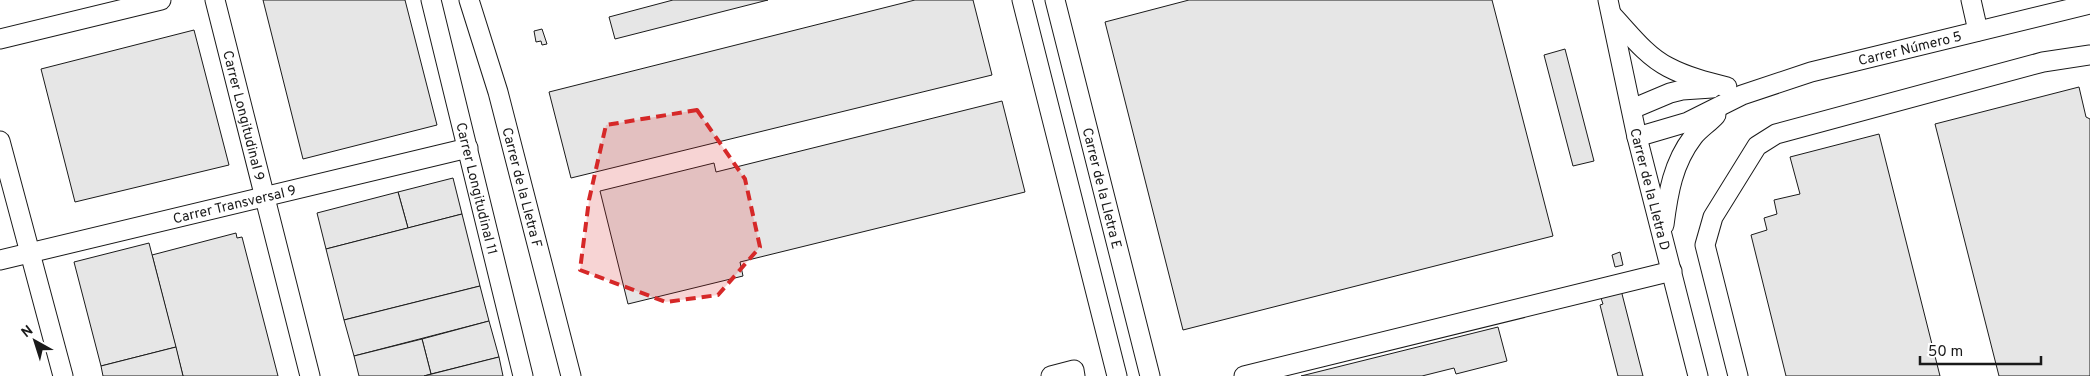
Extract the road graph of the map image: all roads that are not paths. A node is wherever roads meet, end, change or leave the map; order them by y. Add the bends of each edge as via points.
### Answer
1 (161, 0) edge
2 (215, 0) edge
3 (431, 0) edge
4 (469, 0) edge
5 (1022, 0) edge
6 (1055, 0) edge
7 (1971, 0) edge
8 (2090, 4) edge
9 (1610, 7) edge
10 (1978, 32) junction
11 (0, 39) edge
12 (2090, 55) edge
13 (1728, 93) junction
14 (1632, 109) junction
15 (1638, 137) junction
16 (0, 141) edge
17 (468, 148) junction
18 (265, 198) junction
19 (1663, 233) junction
20 (30, 252) junction
21 (0, 260) edge
22 (1672, 271) junction
23 (63, 376) edge
24 (310, 376) edge
25 (523, 376) edge
26 (571, 376) edge
27 (1051, 376) edge
28 (1076, 376) edge
29 (1117, 376) edge
30 (1150, 376) edge
31 (1244, 376) edge
32 (1698, 376) edge
33 (1738, 376) edge

1 - 11 street
2 - 18 street, Carrer Longitudinal 9
3 - 17 street, Carrer Longitudinal 11
4 - 26 street, Carrer de la Lletra F via 498,92
5 - 29 street
6 - 30 street, Carrer de la Lletra E
7 - 10 street
8 - 10 street, Carrer Número 5
9 - 13 street via 1646,51 1667,67
9 - 14 street, Carrer de la Lletra D
10 - 13 street, Carrer Número 5 via 1811,72 1755,90
12 - 33 street via 2043,62 1776,134 1757,146 1713,217 1705,244
13 - 14 street via 1682,90
13 - 15 street via 1688,122
13 - 19 street via 1680,158 1669,188
14 - 15 street, Carrer de la Lletra D
15 - 19 street, Carrer de la Lletra D
16 - 20 street
17 - 18 street, Carrer Transversal 9
17 - 25 street, Carrer Longitudinal 11
18 - 20 street, Carrer Transversal 9
18 - 24 street, Carrer Longitudinal 9
19 - 22 street, Carrer de la Lletra D
20 - 21 street, Carrer Transversal 9
20 - 23 street
22 - 31 street
22 - 32 street, Carrer de la Lletra D
27 - 28 street via 1074,370

